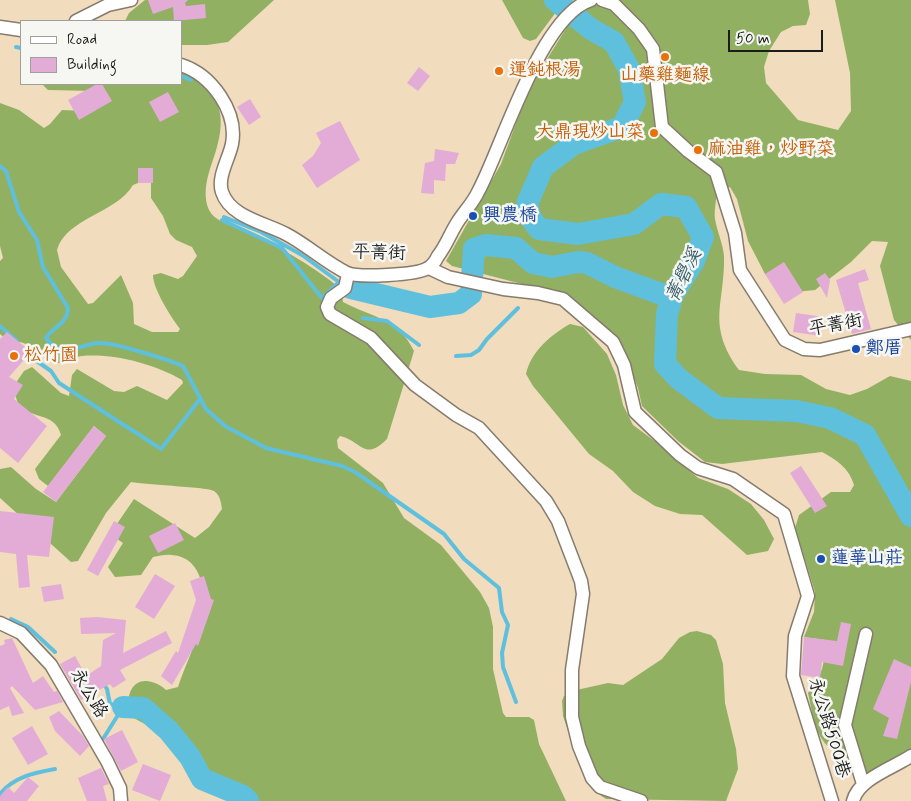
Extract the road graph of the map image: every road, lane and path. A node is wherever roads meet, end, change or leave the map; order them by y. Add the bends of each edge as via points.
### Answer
1 (131, 0) edge
2 (602, 0) edge
3 (587, 1) edge
4 (78, 20) edge
5 (0, 27) edge
6 (20, 30) edge
7 (182, 65) edge
8 (428, 268) junction
9 (348, 274) junction
10 (911, 329) edge
11 (0, 622) edge
12 (866, 634) dead end
13 (911, 756) edge
14 (864, 784) junction
15 (121, 801) edge
16 (641, 801) edge
17 (832, 801) edge
18 (853, 801) edge

1 - 4 street via 108,5
2 - 10 street, 平菁街 via 614,4 639,29 653,49 662,127 716,172 735,233 740,270 785,340 804,349 820,350
3 - 8 street, 平菁街 via 564,21 540,53 478,192 439,256
5 - 6 street
7 - 9 street, 平菁街 via 201,74 210,84 224,102 230,119 232,146 220,184 232,209 286,234
8 - 9 street, 平菁街 via 407,274
8 - 17 street, 永公路500巷 via 448,277 563,299 613,342 624,365 635,412 698,468 733,479 784,514 808,596 794,636 793,676
9 - 16 street via 346,288 331,298 327,307 330,314 371,338 414,385 479,428 546,502 558,521 583,594 572,670 572,717 579,746 592,778 600,786
11 - 15 street, 永公路 via 21,633 51,665 107,761 120,788
12 - 14 street via 845,715 845,725
13 - 14 street
14 - 18 street via 855,793

